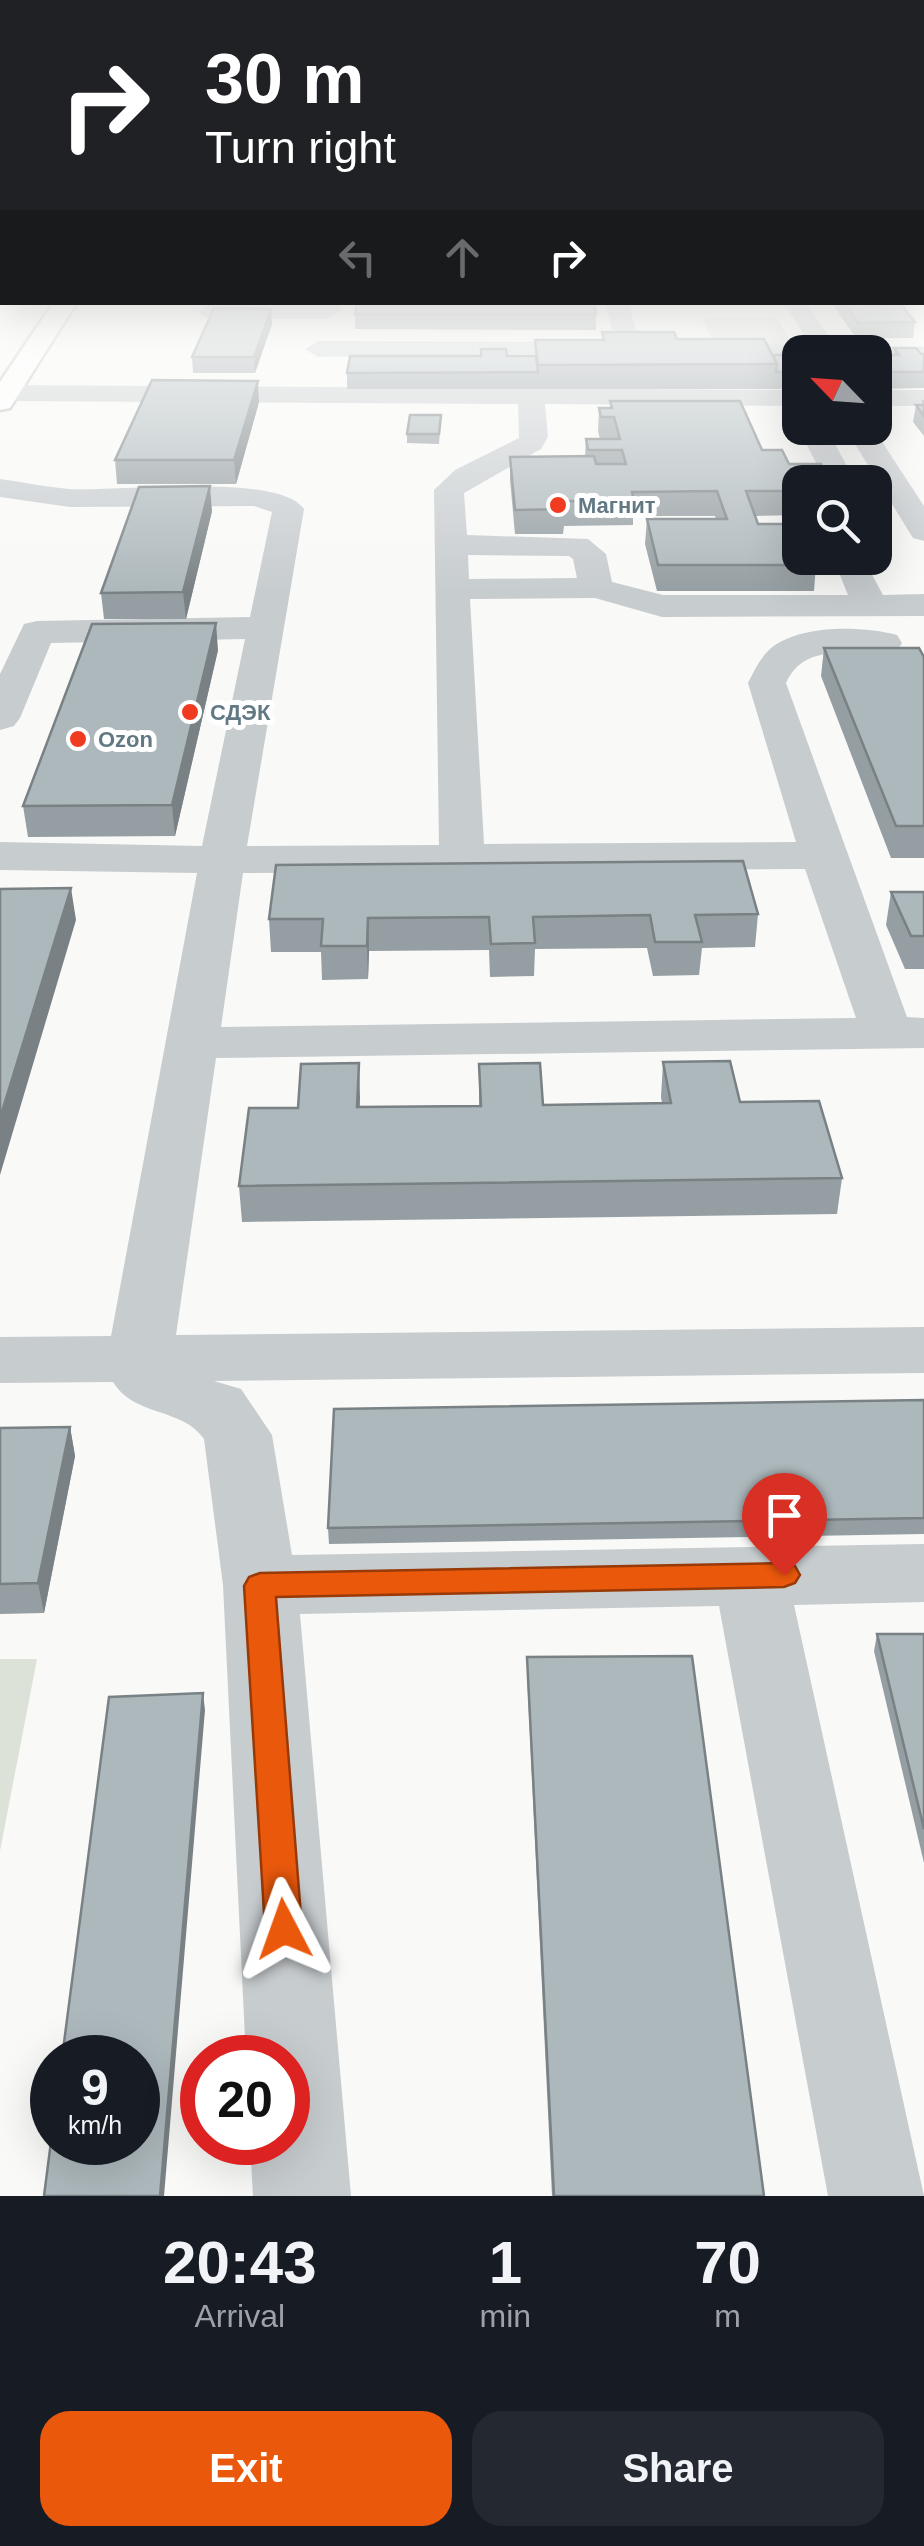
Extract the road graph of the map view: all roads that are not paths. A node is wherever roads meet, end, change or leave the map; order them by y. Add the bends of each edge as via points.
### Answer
1 (308, 387) edge
2 (4, 392) edge
3 (306, 397) junction
4 (531, 398) junction
5 (892, 398) edge
6 (924, 398) edge
7 (782, 400) edge
8 (870, 445) edge
9 (0, 488) edge
10 (924, 532) edge
11 (453, 544) junction
12 (855, 575) edge
13 (596, 588) junction
14 (454, 589) junction
15 (870, 606) junction
16 (924, 606) edge
17 (266, 628) junction
18 (924, 643) edge
19 (0, 718) edge
20 (823, 855) junction
21 (0, 856) edge
22 (462, 858) junction
23 (222, 860) junction
24 (906, 1033) edge
25 (190, 1043) junction
26 (924, 1350) edge
27 (140, 1358) junction
28 (0, 1360) edge
29 (924, 1573) edge
30 (750, 1575) junction
31 (260, 1586) junction
32 (302, 2196) edge
33 (877, 2196) edge

1 - 3 street
2 - 3 street
3 - 4 street
4 - 7 street
4 - 11 street via 531,443 450,490
5 - 6 street
8 - 10 street
9 - 17 street via 58,497 276,500 288,509
11 - 13 street via 576,546 589,554
11 - 14 street
12 - 15 street
13 - 14 street
13 - 15 street via 662,606
14 - 22 street
15 - 16 street
17 - 19 street via 37,632
17 - 23 street
18 - 20 street via 799,646 770,673 767,683
20 - 22 street
20 - 24 street
21 - 23 street
22 - 23 street
23 - 25 street
24 - 25 street
25 - 27 street
26 - 27 street
27 - 28 street
27 - 31 street via 143,1376 160,1388 217,1406 230,1419 238,1435
29 - 30 street
30 - 31 street
30 - 33 street
31 - 32 street

